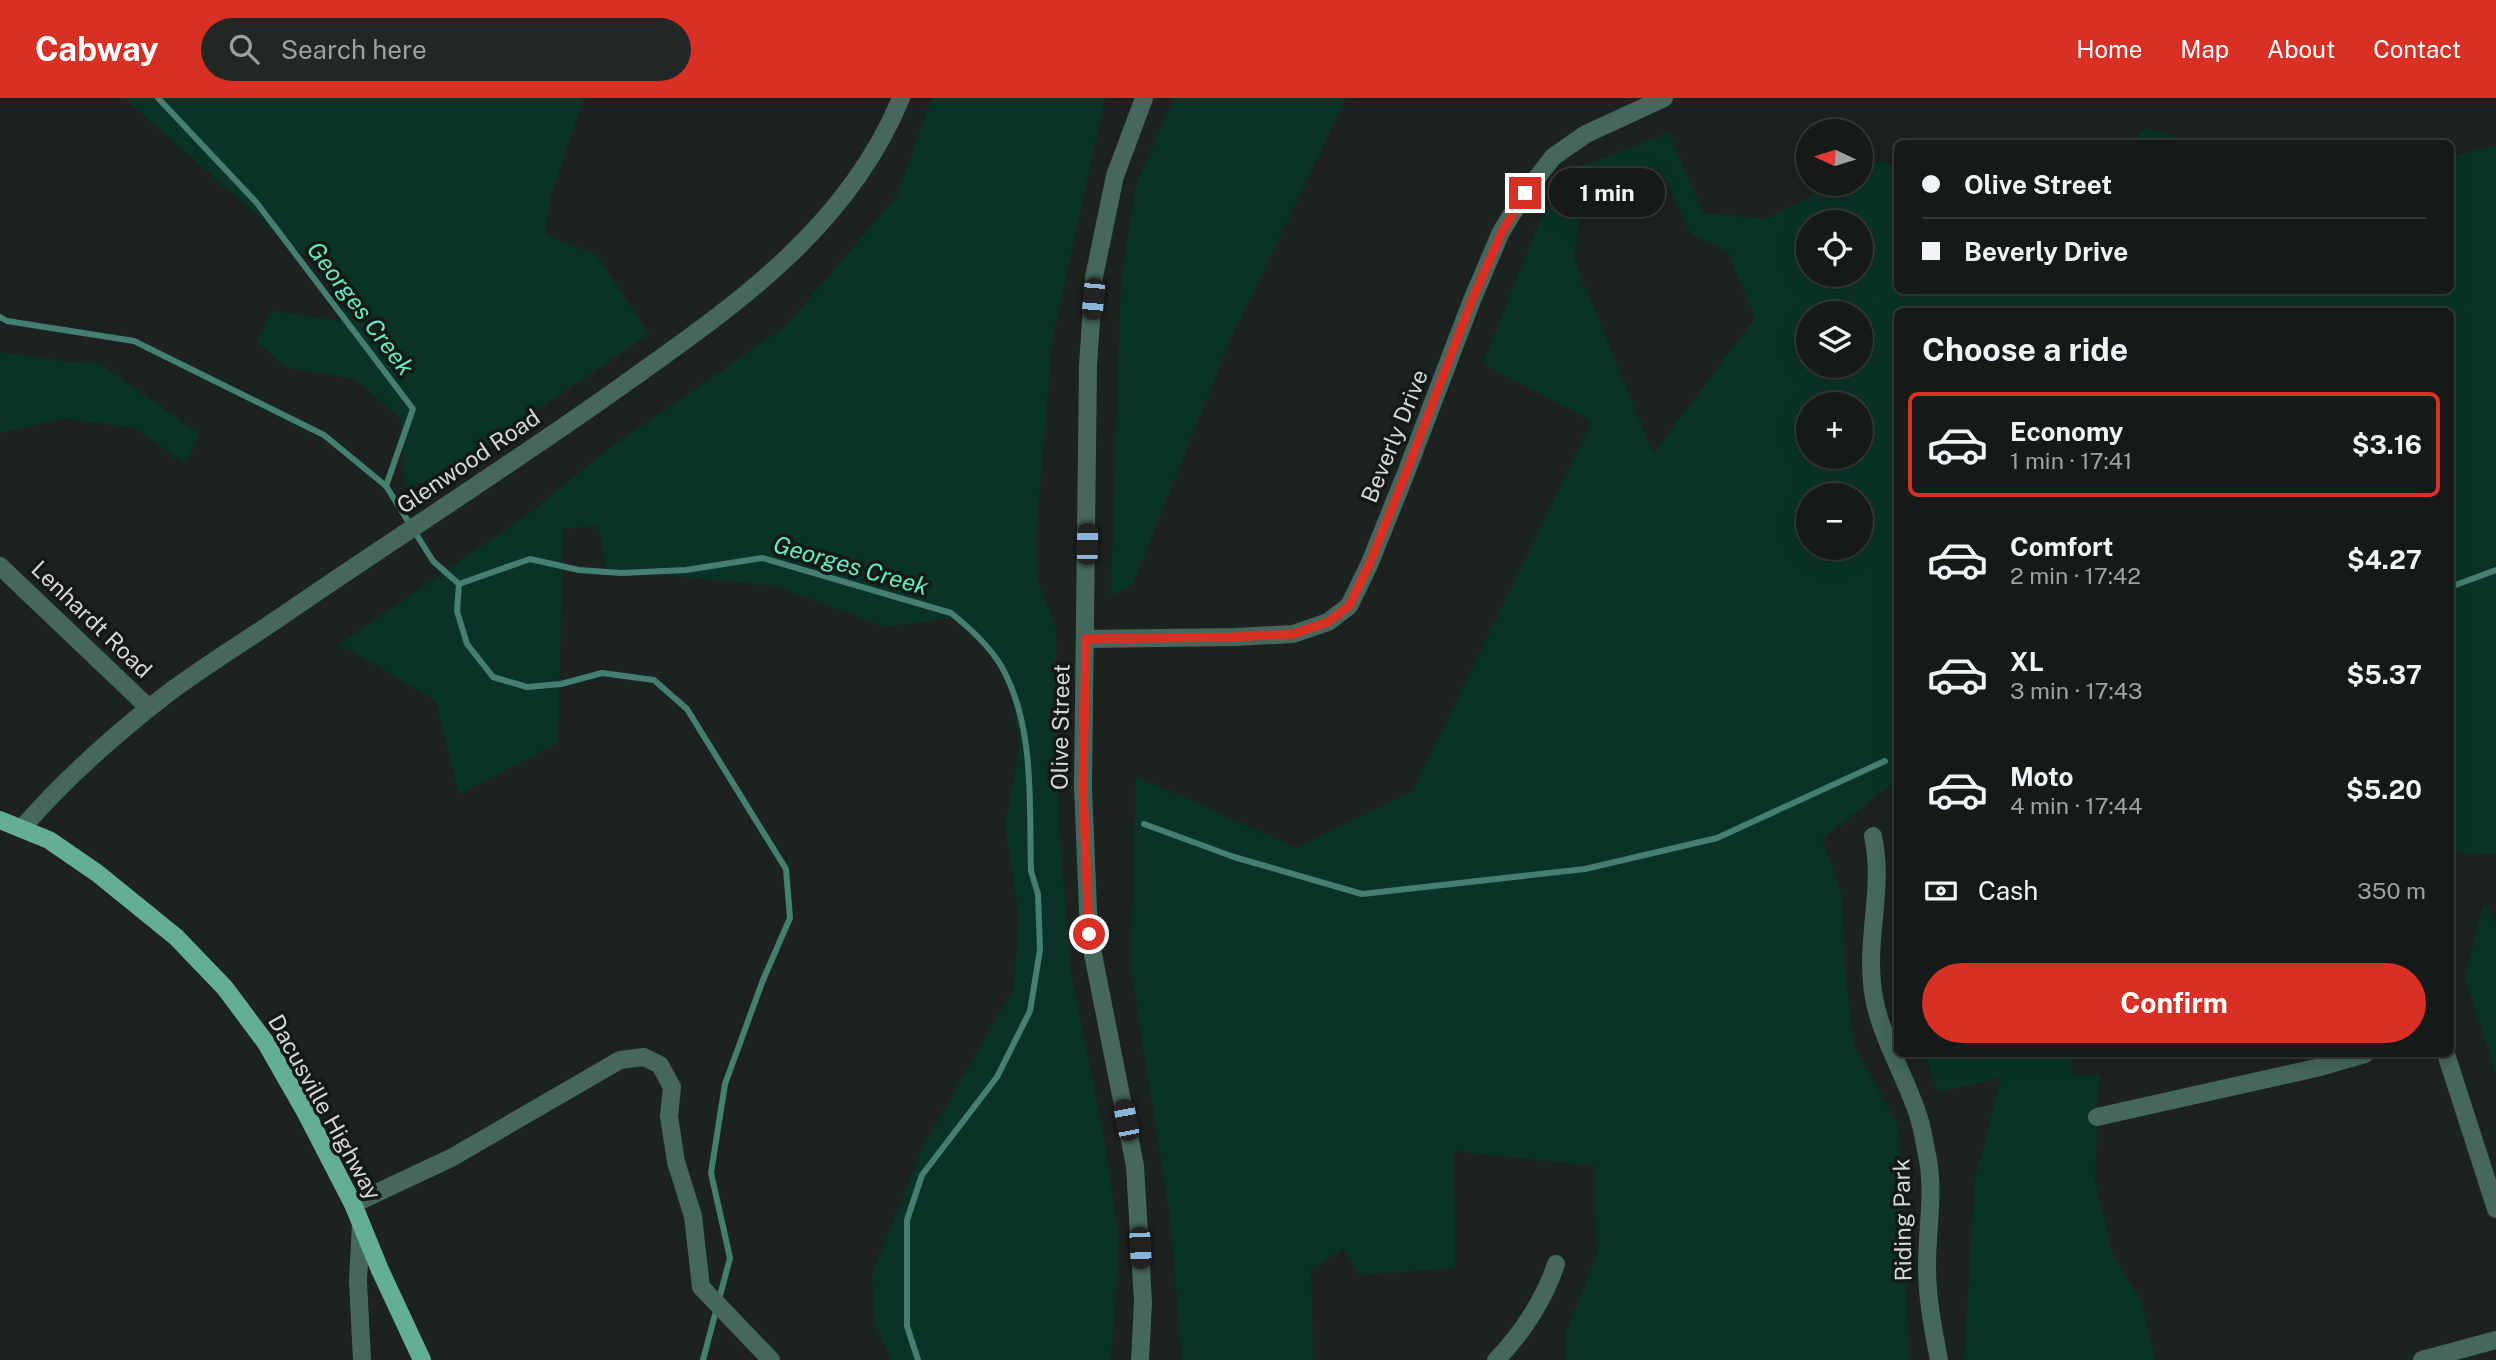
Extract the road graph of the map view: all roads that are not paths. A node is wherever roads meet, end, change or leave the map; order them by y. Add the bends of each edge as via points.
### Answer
1 (901, 98) edge
2 (1144, 98) edge
3 (1664, 98) edge
4 (0, 566) edge
5 (1086, 639) junction
6 (149, 708) junction
7 (0, 820) edge
8 (22, 828) junction
9 (1873, 836) dead end
10 (1894, 1056) edge
11 (1894, 1057) edge
12 (2354, 1057) edge
13 (2447, 1057) edge
14 (2097, 1117) dead end
15 (353, 1204) junction
16 (2496, 1209) edge
17 (361, 1223) junction
18 (1556, 1264) dead end
19 (2496, 1340) edge
20 (362, 1360) edge
21 (422, 1360) edge
22 (771, 1360) edge
23 (1140, 1360) edge
24 (1496, 1360) edge
25 (1939, 1360) edge
26 (2422, 1360) edge

1 - 6 street, Glenwood Road via 849,191 811,237 765,279 652,364
2 - 5 street, Olive Street via 1115,176 1094,277 1088,365
3 - 5 street, Beverly Drive via 1586,134 1553,157 1525,193 1472,300 1349,606 1328,622 1293,634
4 - 6 street, Lenhardt Road
5 - 23 street, Olive Street via 1083,787 1089,934 1135,1166 1143,1303
6 - 8 street, Glenwood Road via 54,791
7 - 8 main road, Dacusville Highway
8 - 15 main road, Dacusville Highway via 49,840 97,873 176,937 225,988 266,1043
9 - 10 street, Riding Park via 1878,860 1870,949 1872,987
11 - 25 street, Riding Park via 1920,1119 1929,1164 1927,1267
12 - 14 street
13 - 16 street
15 - 17 main road, Dacusville Highway
15 - 22 street via 451,1158 620,1060 644,1057 660,1065 671,1087 669,1116 676,1162 693,1216 701,1287
17 - 20 street
17 - 21 main road, Dacusville Highway
18 - 24 street via 1524,1325
19 - 26 street

